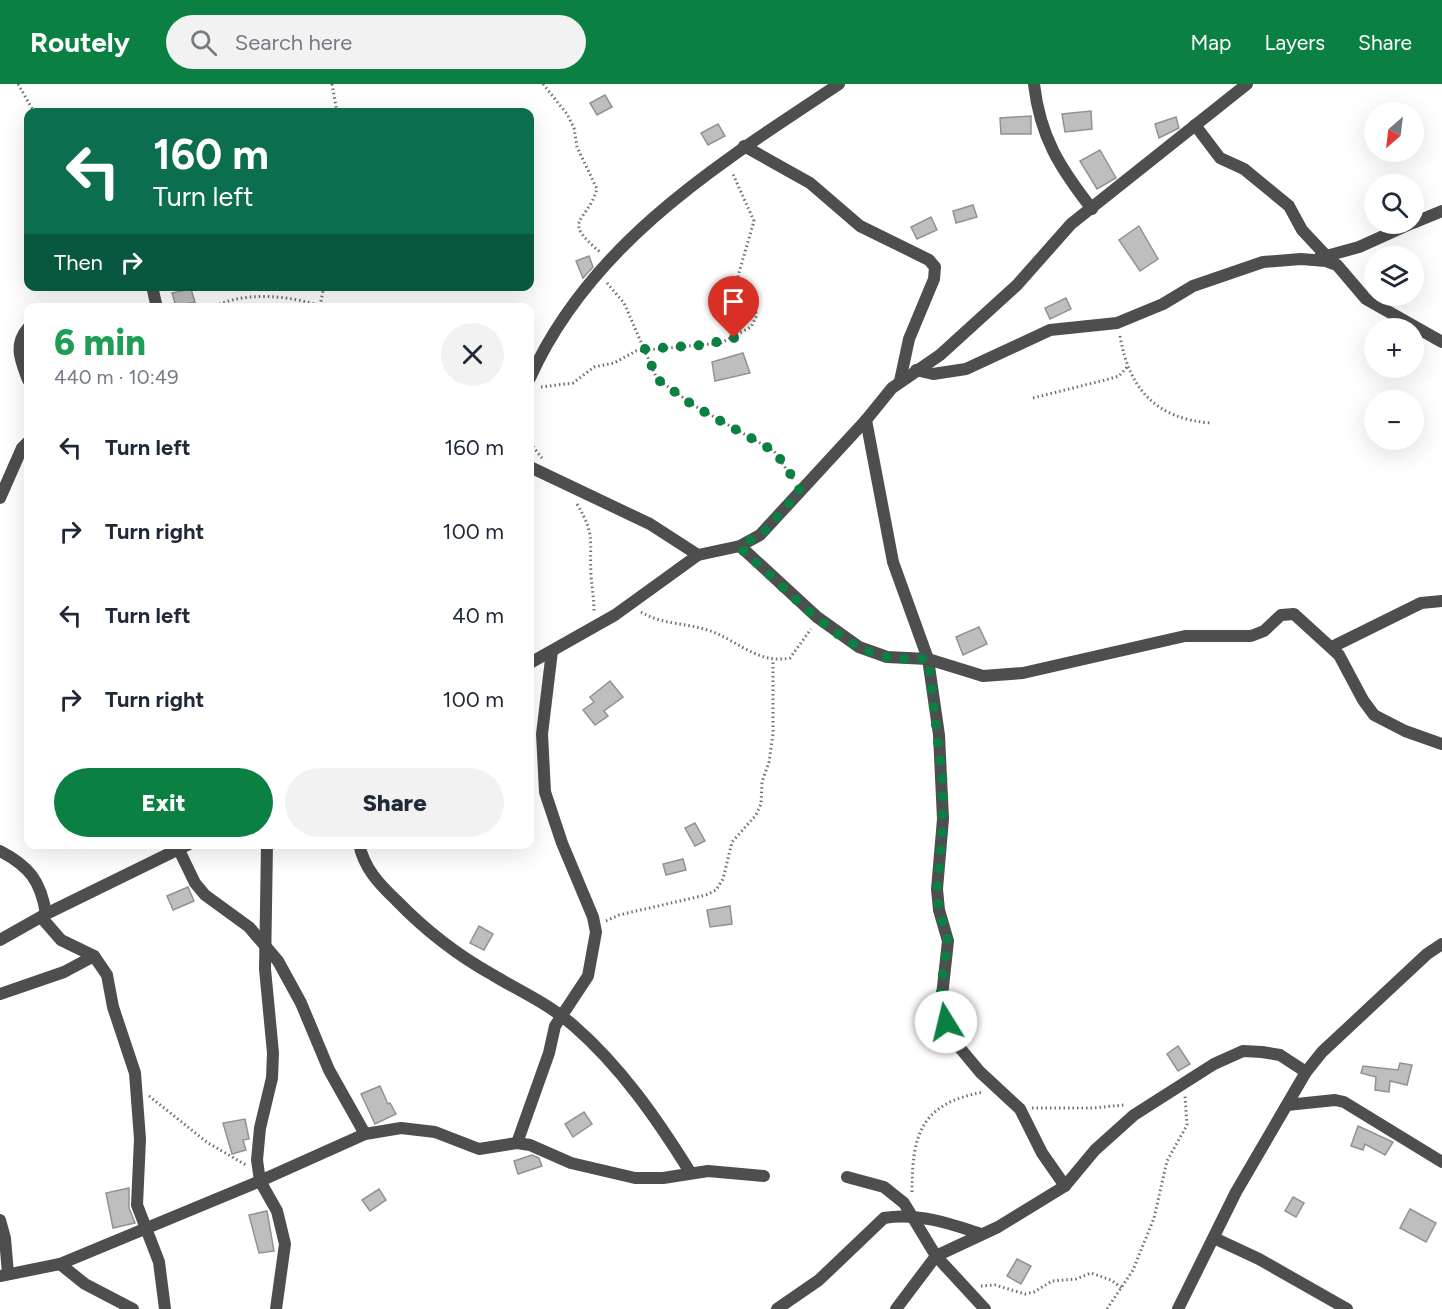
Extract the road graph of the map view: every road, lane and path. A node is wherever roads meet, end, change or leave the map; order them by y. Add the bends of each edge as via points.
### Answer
1 (18, 84) edge
2 (332, 84) edge
3 (543, 84) edge
4 (839, 84) edge
5 (1034, 84) edge
6 (1247, 84) edge
7 (31, 108) edge
8 (336, 108) edge
9 (1195, 125) junction
10 (744, 146) junction
11 (724, 160) junction
12 (1092, 209) junction
13 (1442, 211) edge
14 (1424, 218) edge
15 (1388, 234) edge
16 (1324, 259) junction
17 (609, 260) junction
18 (597, 274) junction
19 (224, 303) edge
20 (309, 303) edge
21 (1117, 323) junction
22 (24, 333) edge
23 (1442, 342) edge
24 (645, 349) junction
25 (1128, 366) junction
26 (24, 369) edge
27 (916, 370) junction
28 (534, 379) edge
29 (900, 381) junction
30 (534, 383) edge
31 (1033, 398) dead end
32 (866, 420) junction
33 (1211, 423) dead end
34 (24, 446) edge
35 (534, 469) edge
36 (800, 491) junction
37 (0, 498) edge
38 (575, 501) dead end
39 (740, 546) junction
40 (699, 555) junction
41 (1442, 601) edge
42 (629, 604) junction
43 (817, 617) junction
44 (594, 628) junction
45 (1332, 647) junction
46 (552, 651) junction
47 (928, 659) junction
48 (773, 660) junction
49 (534, 661) edge
50 (1442, 744) edge
51 (180, 849) edge
52 (185, 849) edge
53 (267, 849) edge
54 (360, 849) edge
55 (0, 851) edge
56 (44, 916) junction
57 (596, 925) junction
58 (0, 940) edge
59 (1442, 944) edge
60 (267, 945) junction
61 (94, 956) junction
62 (0, 994) edge
63 (561, 1015) junction
64 (1306, 1072) junction
65 (1183, 1084) junction
66 (136, 1089) junction
67 (1007, 1096) junction
68 (1017, 1105) junction
69 (1287, 1105) junction
70 (1147, 1107) junction
71 (365, 1134) junction
72 (517, 1143) junction
73 (1442, 1162) edge
74 (690, 1172) junction
75 (259, 1176) junction
76 (764, 1176) dead end
77 (847, 1177) dead end
78 (1065, 1186) junction
79 (914, 1217) junction
80 (0, 1220) edge
81 (147, 1229) junction
82 (981, 1234) junction
83 (1214, 1238) junction
84 (936, 1256) junction
85 (60, 1263) junction
86 (4, 1275) edge
87 (1122, 1288) junction
88 (970, 1293) junction
89 (132, 1309) edge
90 (165, 1309) edge
91 (276, 1309) edge
92 (777, 1309) edge
93 (896, 1309) edge
94 (985, 1309) edge
95 (1107, 1309) edge
96 (1178, 1309) edge
97 (1347, 1309) edge

1 - 7 path
2 - 8 path
3 - 17 path via 567,114 597,189 579,222 580,235
4 - 10 street
5 - 12 street via 1044,135
6 - 9 street
9 - 12 street
9 - 16 street via 1220,158 1244,169 1289,206
10 - 11 street
10 - 29 street via 794,172 861,226 916,253 935,267 934,279 909,339
11 - 17 street via 666,206
11 - 24 path via 754,221 738,276 756,309 756,322 720,343
12 - 27 street via 1071,224 1017,285 940,355
13 - 14 street
15 - 16 street
16 - 21 street via 1263,262 1193,286 1163,304
16 - 23 street via 1348,274 1366,299
17 - 18 street
18 - 24 path via 624,303
18 - 28 street via 568,310
19 - 20 path via 289,296
21 - 25 path
21 - 27 street via 1050,330 958,371 933,374
22 - 26 street via 19,356
24 - 30 path via 594,367 573,384
24 - 36 path via 657,379 694,406 774,451
25 - 31 path via 1119,376
25 - 33 path via 1138,389 1152,403 1184,418
27 - 29 street
29 - 32 street
32 - 36 street
32 - 47 street via 893,562
34 - 37 street
35 - 40 street via 650,524
36 - 39 street via 764,532
38 - 44 path via 591,528 593,540
39 - 40 street
39 - 43 street
40 - 42 street
41 - 45 street via 1421,603
42 - 44 street
42 - 48 path via 660,620 714,632
43 - 47 street via 872,653
43 - 48 path via 790,658
44 - 46 street
45 - 47 street via 1291,613 1281,615 1264,631 1251,636 1185,636 1005,675 972,674
45 - 50 street via 1374,715
46 - 49 street
46 - 57 street via 542,734 545,792
47 - 67 street via 943,784 937,890 948,941 941,1005 960,1048
48 - 57 path via 773,734 761,804 732,842 723,879 716,890 619,915
51 - 56 street
52 - 60 street via 195,883 205,895
53 - 60 street
54 - 63 street via 365,865 381,886 422,926 488,972
55 - 56 street via 24,864 32,875 44,901
56 - 58 street
56 - 61 street via 60,940
57 - 63 street via 588,976
59 - 64 street via 1322,1052
60 - 71 street via 287,976 329,1070
60 - 75 street via 265,969 273,1062 258,1137
61 - 62 street via 64,972
61 - 66 street via 107,975 113,1007 135,1072
63 - 72 street
63 - 74 street via 585,1036 648,1107
64 - 65 street via 1280,1055 1243,1051
64 - 69 street
65 - 70 street
65 - 87 path via 1187,1125 1167,1161 1154,1218
66 - 75 path
66 - 81 street via 140,1139 137,1205
67 - 68 street
67 - 79 path via 977,1093 945,1103 928,1116 914,1153
68 - 70 path via 1042,1109 1138,1104
68 - 78 street
69 - 73 street via 1344,1102
69 - 83 street
70 - 78 street via 1095,1150
71 - 72 street via 419,1129 479,1149
71 - 75 street
72 - 74 street via 600,1172 635,1178 663,1178
74 - 76 street
75 - 81 street
75 - 91 street via 277,1211 285,1244
77 - 79 street via 884,1187
78 - 82 street
79 - 82 street
79 - 84 street
79 - 92 street via 880,1221 819,1280
80 - 86 street via 5,1238
81 - 85 street
81 - 90 street via 159,1262
82 - 84 street
83 - 96 street
83 - 97 street
84 - 88 street
84 - 93 street
85 - 86 street
85 - 89 street via 86,1284
87 - 88 path via 1091,1273 1076,1280 1052,1281 1025,1294 987,1285
87 - 95 path
88 - 94 street

